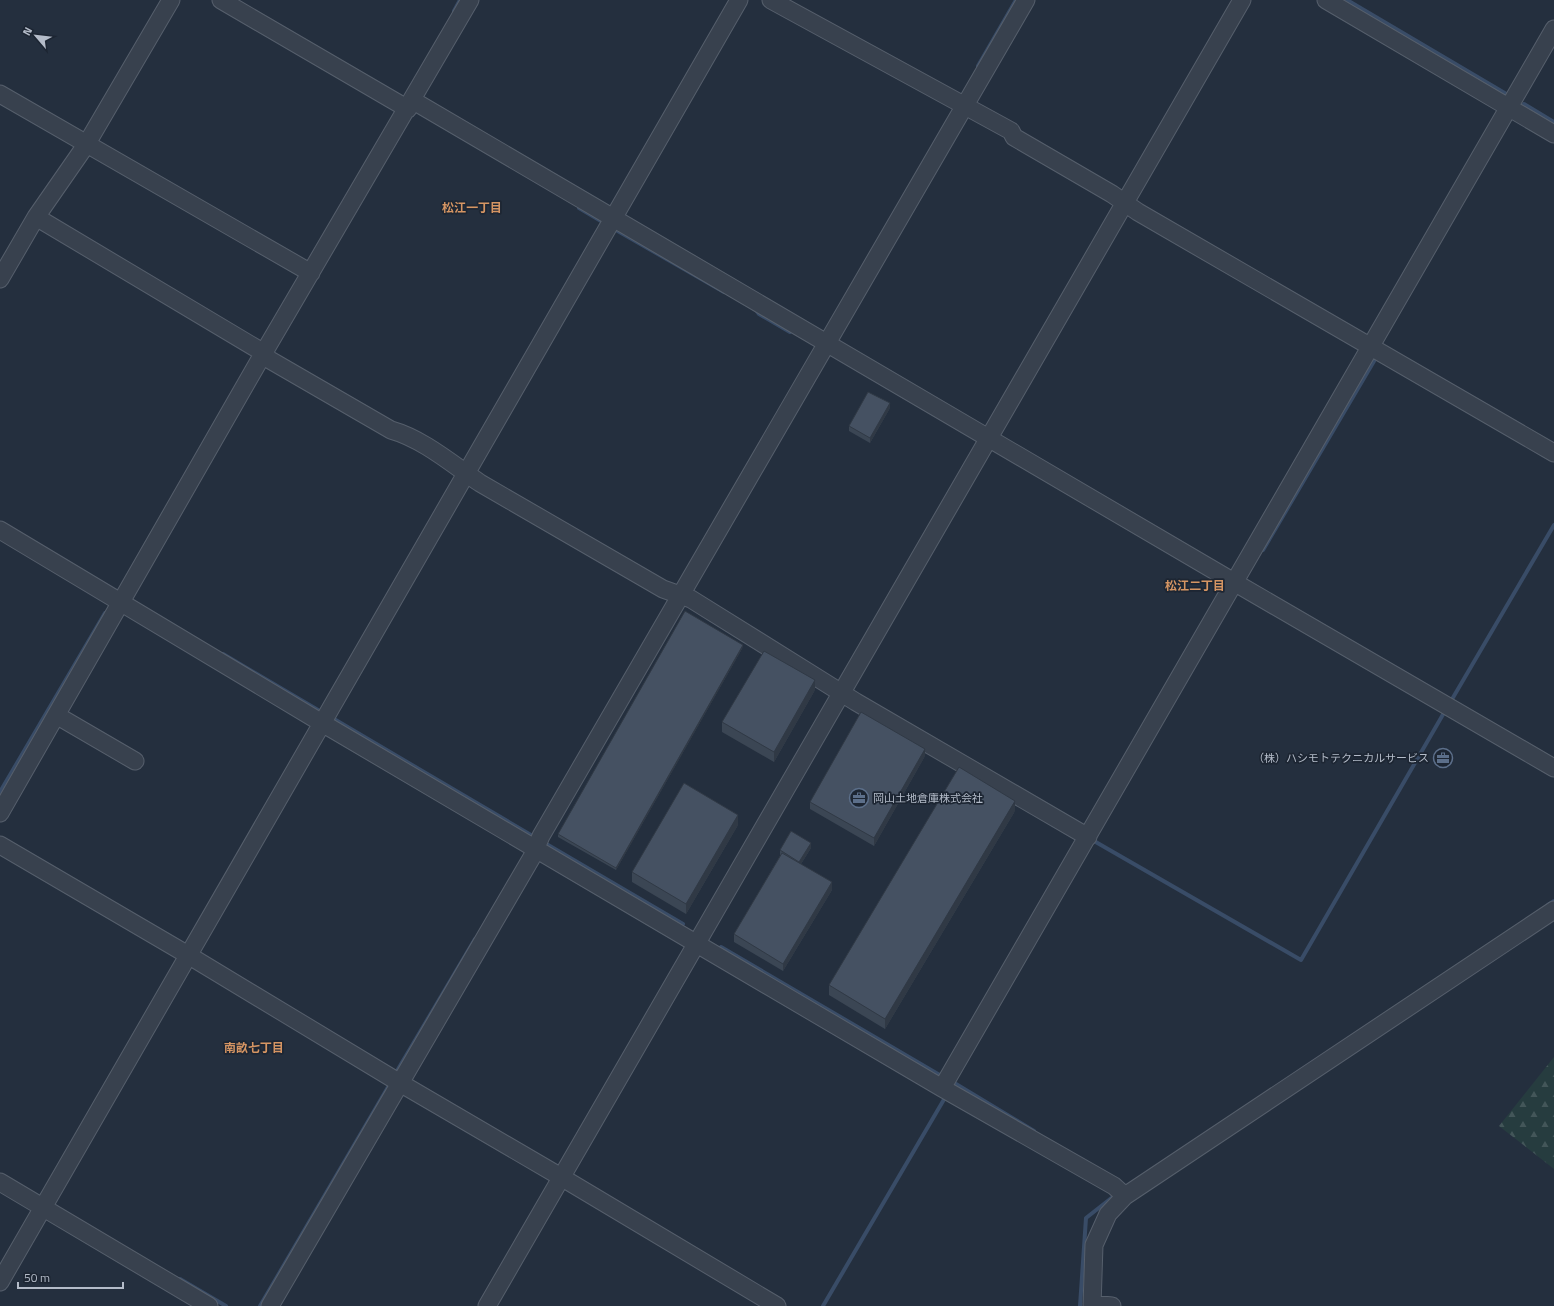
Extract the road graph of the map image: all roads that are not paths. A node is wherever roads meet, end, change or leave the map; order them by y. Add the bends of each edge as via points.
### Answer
1 (171, 0) edge
2 (221, 0) edge
3 (470, 0) edge
4 (739, 0) edge
5 (771, 0) edge
6 (1026, 0) edge
7 (1242, 0) edge
8 (1326, 0) edge
9 (1554, 29) edge
10 (0, 94) edge
11 (960, 103) junction
12 (410, 105) junction
13 (1508, 107) junction
14 (1554, 134) edge
15 (86, 145) junction
16 (1126, 203) junction
17 (36, 217) junction
18 (613, 218) junction
19 (311, 273) junction
20 (0, 280) edge
21 (822, 344) junction
22 (1370, 346) junction
23 (264, 354) junction
24 (990, 438) junction
25 (1554, 453) edge
26 (466, 473) junction
27 (0, 530) edge
28 (1235, 587) junction
29 (675, 593) junction
30 (121, 602) junction
31 (842, 693) junction
32 (56, 715) junction
33 (322, 723) junction
34 (135, 761) dead end
35 (1554, 768) edge
36 (0, 813) edge
37 (1088, 837) junction
38 (534, 843) junction
39 (0, 845) edge
40 (1554, 910) edge
41 (697, 944) junction
42 (188, 955) junction
43 (395, 1080) junction
44 (947, 1086) junction
45 (562, 1177) junction
46 (0, 1182) edge
47 (1120, 1192) junction
48 (46, 1203) junction
49 (0, 1282) edge
50 (1092, 1305) edge
51 (209, 1306) edge
52 (270, 1306) edge
53 (487, 1306) edge
54 (777, 1306) edge
55 (1112, 1306) edge

1 - 15 street
2 - 12 street
3 - 12 street
4 - 18 street
5 - 11 street
6 - 11 street
7 - 16 street
8 - 13 street
9 - 13 street
10 - 15 street
11 - 16 street via 1011,131 1014,137
11 - 21 street
12 - 18 street
12 - 19 street
13 - 14 street
13 - 22 street
15 - 17 street
15 - 19 street
16 - 22 street
16 - 24 street
17 - 20 street
17 - 23 street
18 - 21 street
18 - 26 street
19 - 23 street
21 - 24 street
21 - 29 street
22 - 25 street
22 - 28 street
23 - 26 street
23 - 30 street
24 - 28 street
24 - 31 street
26 - 29 street
26 - 33 street
27 - 30 street
28 - 35 street
28 - 37 street
29 - 31 street via 691,600
29 - 38 street
30 - 32 street
30 - 33 street
31 - 37 street
31 - 41 street
32 - 34 street
32 - 36 street
33 - 38 street
33 - 42 street
37 - 44 street
38 - 41 street
38 - 43 street via 532,857
39 - 42 street
40 - 47 street
41 - 44 street
41 - 45 street
42 - 43 street
42 - 48 street
43 - 45 street
43 - 52 street
44 - 47 street
45 - 53 street
45 - 54 street
46 - 48 street
47 - 50 street via 1094,1244
48 - 49 street
48 - 51 street
50 - 55 street

